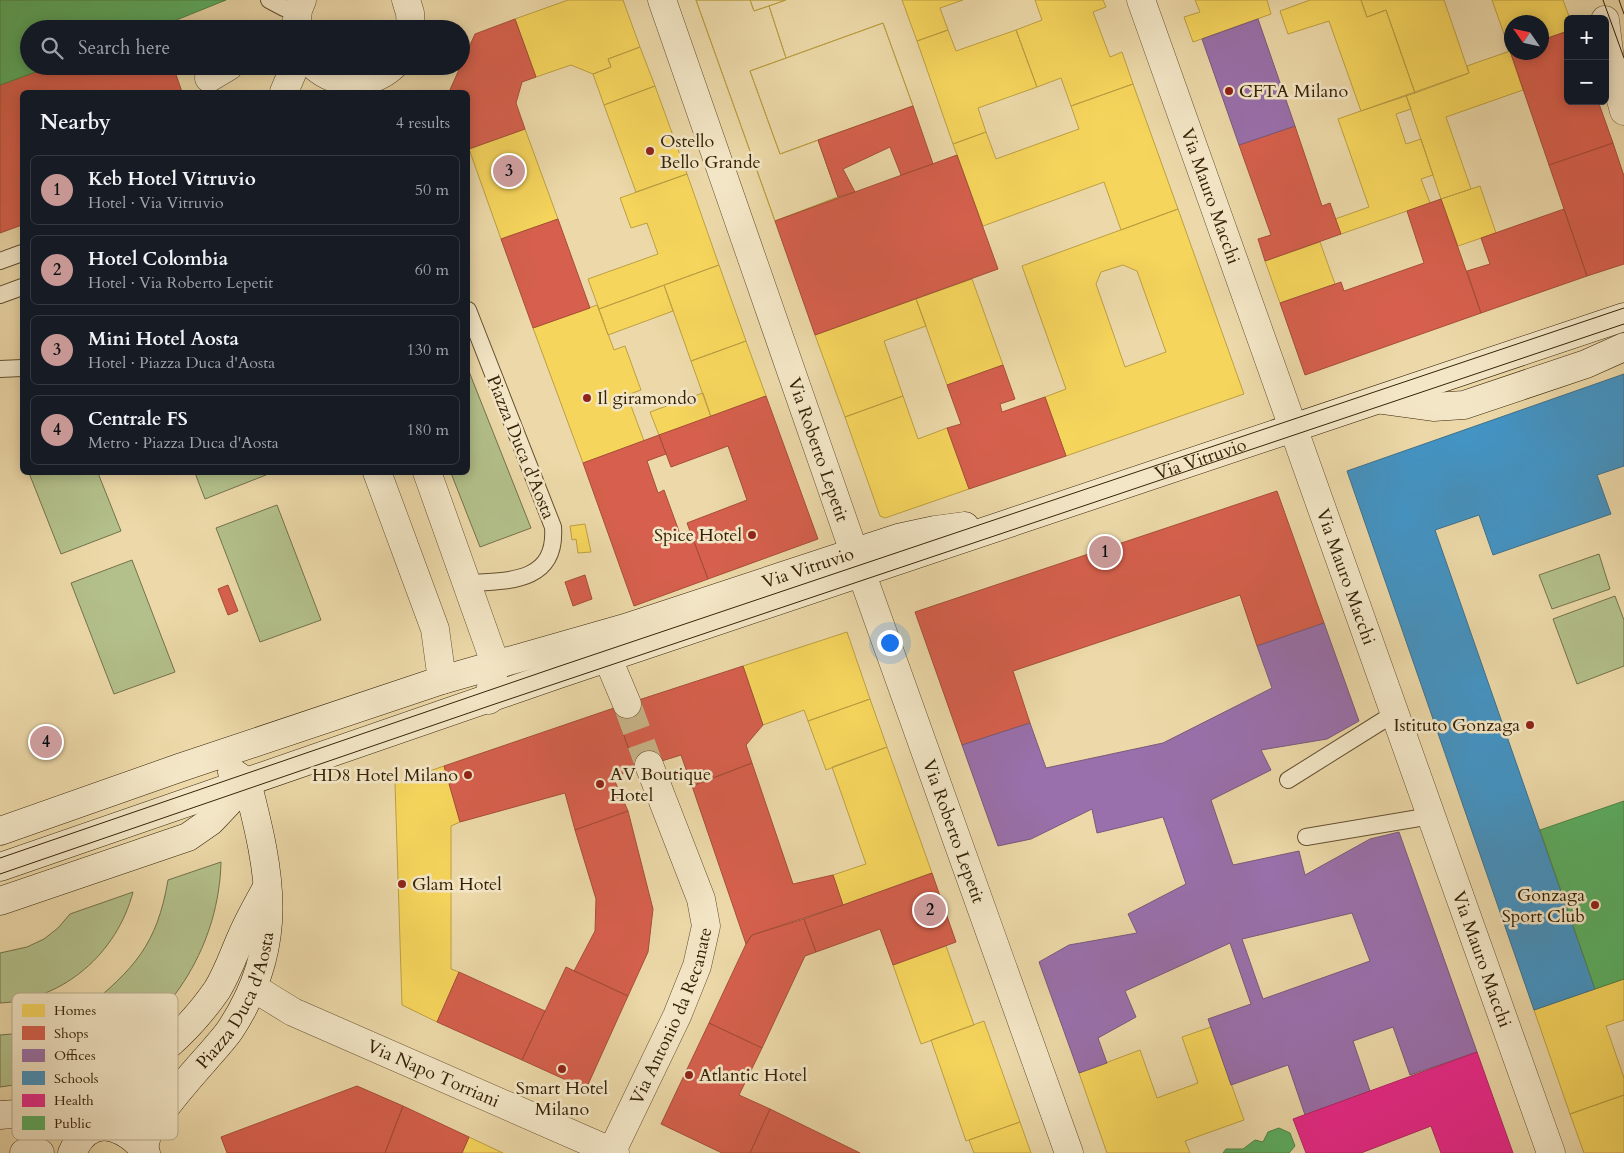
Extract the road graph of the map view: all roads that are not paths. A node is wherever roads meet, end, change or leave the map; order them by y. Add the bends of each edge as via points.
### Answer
1 (269, 0) edge
2 (662, 0) edge
3 (1141, 0) edge
4 (1604, 0) edge
5 (1611, 0) edge
6 (1605, 15) edge
7 (298, 19) edge
8 (1624, 37) edge
9 (1609, 52) edge
10 (291, 75) edge
11 (329, 75) edge
12 (383, 78) edge
13 (285, 90) edge
14 (1624, 112) edge
15 (20, 254) edge
16 (0, 261) edge
17 (20, 288) edge
18 (0, 295) edge
19 (470, 315) edge
20 (1624, 317) edge
21 (1624, 347) edge
22 (20, 368) edge
23 (0, 369) edge
24 (1378, 399) junction
25 (1294, 428) junction
26 (378, 475) edge
27 (428, 475) edge
28 (858, 563) junction
29 (467, 583) junction
30 (604, 647) junction
31 (495, 663) junction
32 (442, 680) junction
33 (489, 700) junction
34 (627, 704) tunnel mouth
35 (1395, 713) junction
36 (210, 758) junction
37 (649, 765) tunnel mouth
38 (1288, 780) dead end
39 (247, 782) junction
40 (1431, 816) junction
41 (0, 831) edge
42 (1306, 837) dead end
43 (0, 867) edge
44 (268, 886) junction
45 (0, 902) edge
46 (254, 988) junction
47 (178, 1034) edge
48 (178, 1093) edge
49 (80, 1140) edge
50 (132, 1140) edge
51 (145, 1151) edge
52 (614, 1152) edge
53 (24, 1153) edge
54 (40, 1153) edge
55 (72, 1153) edge
56 (1069, 1153) edge
57 (1551, 1153) edge

1 - 7 lane
2 - 28 street, Via Roberto Lepetit
3 - 25 street, Via Mauro Macchi
4 - 6 street
5 - 8 street
9 - 14 street
10 - 13 street
11 - 12 street via 352,82
15 - 16 lane
17 - 18 lane
19 - 29 lane, Piazza Duca d'Aosta via 553,528 554,538 549,557 537,572 514,579
20 - 24 street, Via Vitruvio
21 - 24 street, Via Vitruvio via 1586,364 1469,404 1433,407
22 - 23 lane
24 - 25 street, Via Vitruvio
25 - 28 street, Via Vitruvio via 1021,520 935,530
25 - 35 street, Via Mauro Macchi
26 - 32 street via 434,629
27 - 29 street
28 - 30 street, Via Vitruvio
28 - 56 street, Via Roberto Lepetit
29 - 31 street
30 - 31 street
30 - 33 street
30 - 34 street
31 - 32 street
31 - 33 street
32 - 36 street
33 - 39 street
35 - 38 lane
35 - 40 street, Via Mauro Macchi
36 - 39 street
36 - 41 street
37 - 52 street, Via Antonio da Recanate via 701,899 706,917 706,936 698,966 677,1016
39 - 43 street
39 - 44 street, Piazza Duca d'Aosta via 262,836
39 - 45 street via 211,821 188,837
40 - 42 lane
40 - 57 street, Via Mauro Macchi
44 - 46 street, Piazza Duca d'Aosta via 267,939
44 - 47 street, Piazza Duca d'Aosta via 218,989
46 - 48 street, Piazza Duca d'Aosta via 218,1046
46 - 52 street, Via Napo Torriani via 293,1012
49 - 55 street
50 - 51 street
53 - 54 street

